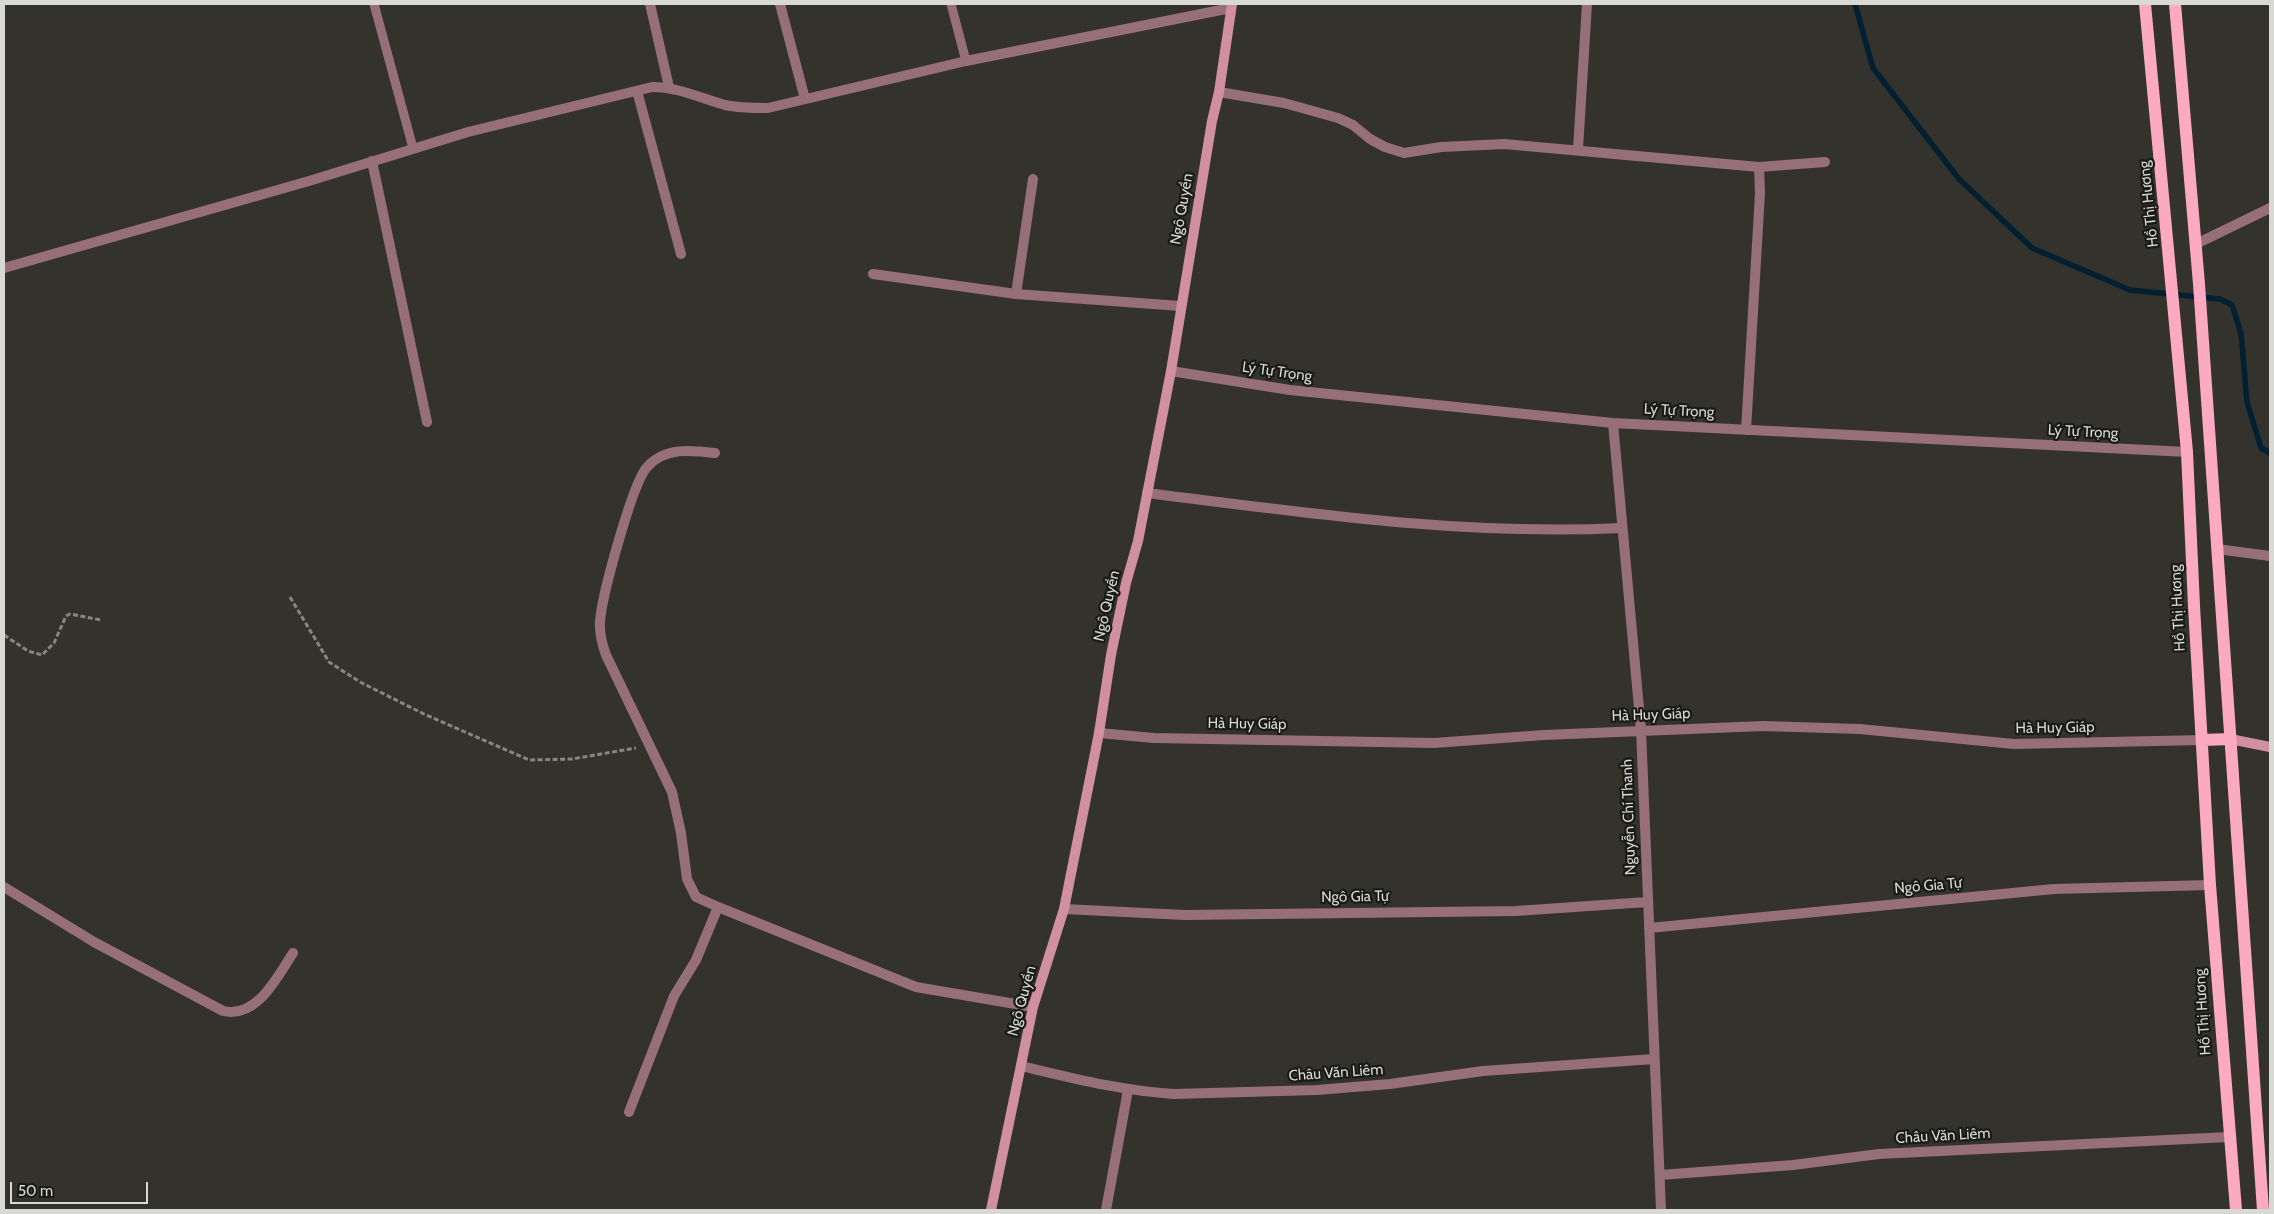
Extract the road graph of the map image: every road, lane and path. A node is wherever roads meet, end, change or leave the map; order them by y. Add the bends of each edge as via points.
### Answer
1 (374, 4) edge
2 (650, 4) edge
3 (780, 4) edge
4 (951, 4) edge
5 (1587, 4) edge
6 (2145, 4) edge
7 (2175, 4) edge
8 (1232, 6) edge
9 (966, 61) junction
10 (669, 87) junction
11 (637, 91) junction
12 (1219, 92) junction
13 (804, 99) junction
14 (413, 148) junction
15 (1578, 149) junction
16 (372, 161) junction
17 (1825, 162) dead end
18 (1759, 167) junction
19 (1033, 179) dead end
20 (2270, 208) edge
21 (2196, 244) junction
22 (681, 254) dead end
23 (4, 268) edge
24 (873, 274) dead end
25 (1016, 294) junction
26 (1180, 306) junction
27 (1171, 371) junction
28 (427, 422) dead end
29 (1613, 422) junction
30 (1746, 430) junction
31 (2188, 452) junction
32 (715, 453) dead end
33 (1147, 493) junction
34 (1622, 528) junction
35 (2217, 549) junction
36 (2270, 556) edge
37 (290, 597) dead end
38 (101, 620) dead end
39 (4, 635) edge
40 (1641, 730) junction
41 (1099, 733) junction
42 (2230, 739) junction
43 (2203, 740) junction
44 (651, 746) junction
45 (2270, 747) edge
46 (2210, 885) junction
47 (4, 887) edge
48 (1647, 902) junction
49 (718, 907) junction
50 (1064, 909) junction
51 (1649, 928) junction
52 (294, 953) dead end
53 (1033, 1008) junction
54 (1654, 1059) junction
55 (1021, 1066) junction
56 (1128, 1090) junction
57 (629, 1112) dead end
58 (2229, 1137) junction
59 (1660, 1175) junction
60 (991, 1210) edge
61 (1106, 1210) edge
62 (1661, 1210) edge
63 (2236, 1210) edge
64 (2262, 1210) edge

1 - 14 lane
2 - 10 street
3 - 13 street
4 - 9 lane
5 - 15 street
6 - 31 main road, Hồ Thị Hương
7 - 21 main road
8 - 9 street
8 - 12 street, Ngô Quyền
9 - 13 street
10 - 11 street
10 - 13 street via 746,109 768,108
11 - 14 street
11 - 22 street
12 - 15 street via 1284,103 1338,118 1385,147 1404,153 1441,147 1504,144
12 - 26 street, Ngô Quyền
14 - 16 street
15 - 18 street
16 - 23 street
16 - 28 street
17 - 18 street
18 - 30 street
19 - 25 street
20 - 21 street
21 - 35 main road
24 - 25 street
25 - 26 street
26 - 27 street, Ngô Quyền
27 - 29 street, Lý Tự Trọng via 1290,390
27 - 33 street, Ngô Quyền
29 - 30 street, Lý Tự Trọng
29 - 34 street, Nguyễn Chí Thanh
30 - 31 street, Lý Tự Trọng
31 - 43 main road, Hồ Thị Hương
32 - 44 street via 686,449 666,455 647,467 632,500 603,604 600,639
33 - 34 street via 1427,525 1566,531
33 - 41 street, Ngô Quyền via 1111,655
34 - 40 street, Nguyễn Chí Thanh
35 - 36 street
35 - 42 main road
37 - 44 path via 329,662 360,682 424,714 529,760 572,759
38 - 39 path via 66,616 50,649 42,655 28,651
40 - 41 street, Hà Huy Giáp via 1434,743 1154,738
40 - 43 street, Hà Huy Giáp via 1763,726 1860,729 2014,744
40 - 48 street, Nguyễn Chí Thanh
41 - 50 street, Ngô Quyền
42 - 43 main road
42 - 45 street
42 - 64 main road
43 - 46 main road, Hồ Thị Hương
44 - 49 street via 672,792 682,833 687,880 696,897
46 - 51 street, Ngô Gia Tự via 2054,889
46 - 58 main road, Hồ Thị Hương
47 - 52 street via 94,942 223,1011 240,1013 254,1004
48 - 50 street, Ngô Gia Tự via 1506,911 1186,915
48 - 51 street, Nguyễn Chí Thanh
49 - 53 street via 916,987
49 - 57 street via 696,960 671,1004
50 - 53 street, Ngô Quyền
51 - 54 street, Nguyễn Chí Thanh
53 - 55 street, Ngô Quyền
54 - 56 street, Châu Văn Liêm via 1483,1070 1390,1084 1317,1090 1174,1094
54 - 59 street, Nguyễn Chí Thanh
55 - 56 street, Châu Văn Liêm
55 - 60 street, Ngô Quyền
56 - 61 street
58 - 59 street, Châu Văn Liêm via 1879,1154 1793,1165
58 - 63 main road, Hồ Thị Hương
59 - 62 street, Nguyễn Chí Thanh

